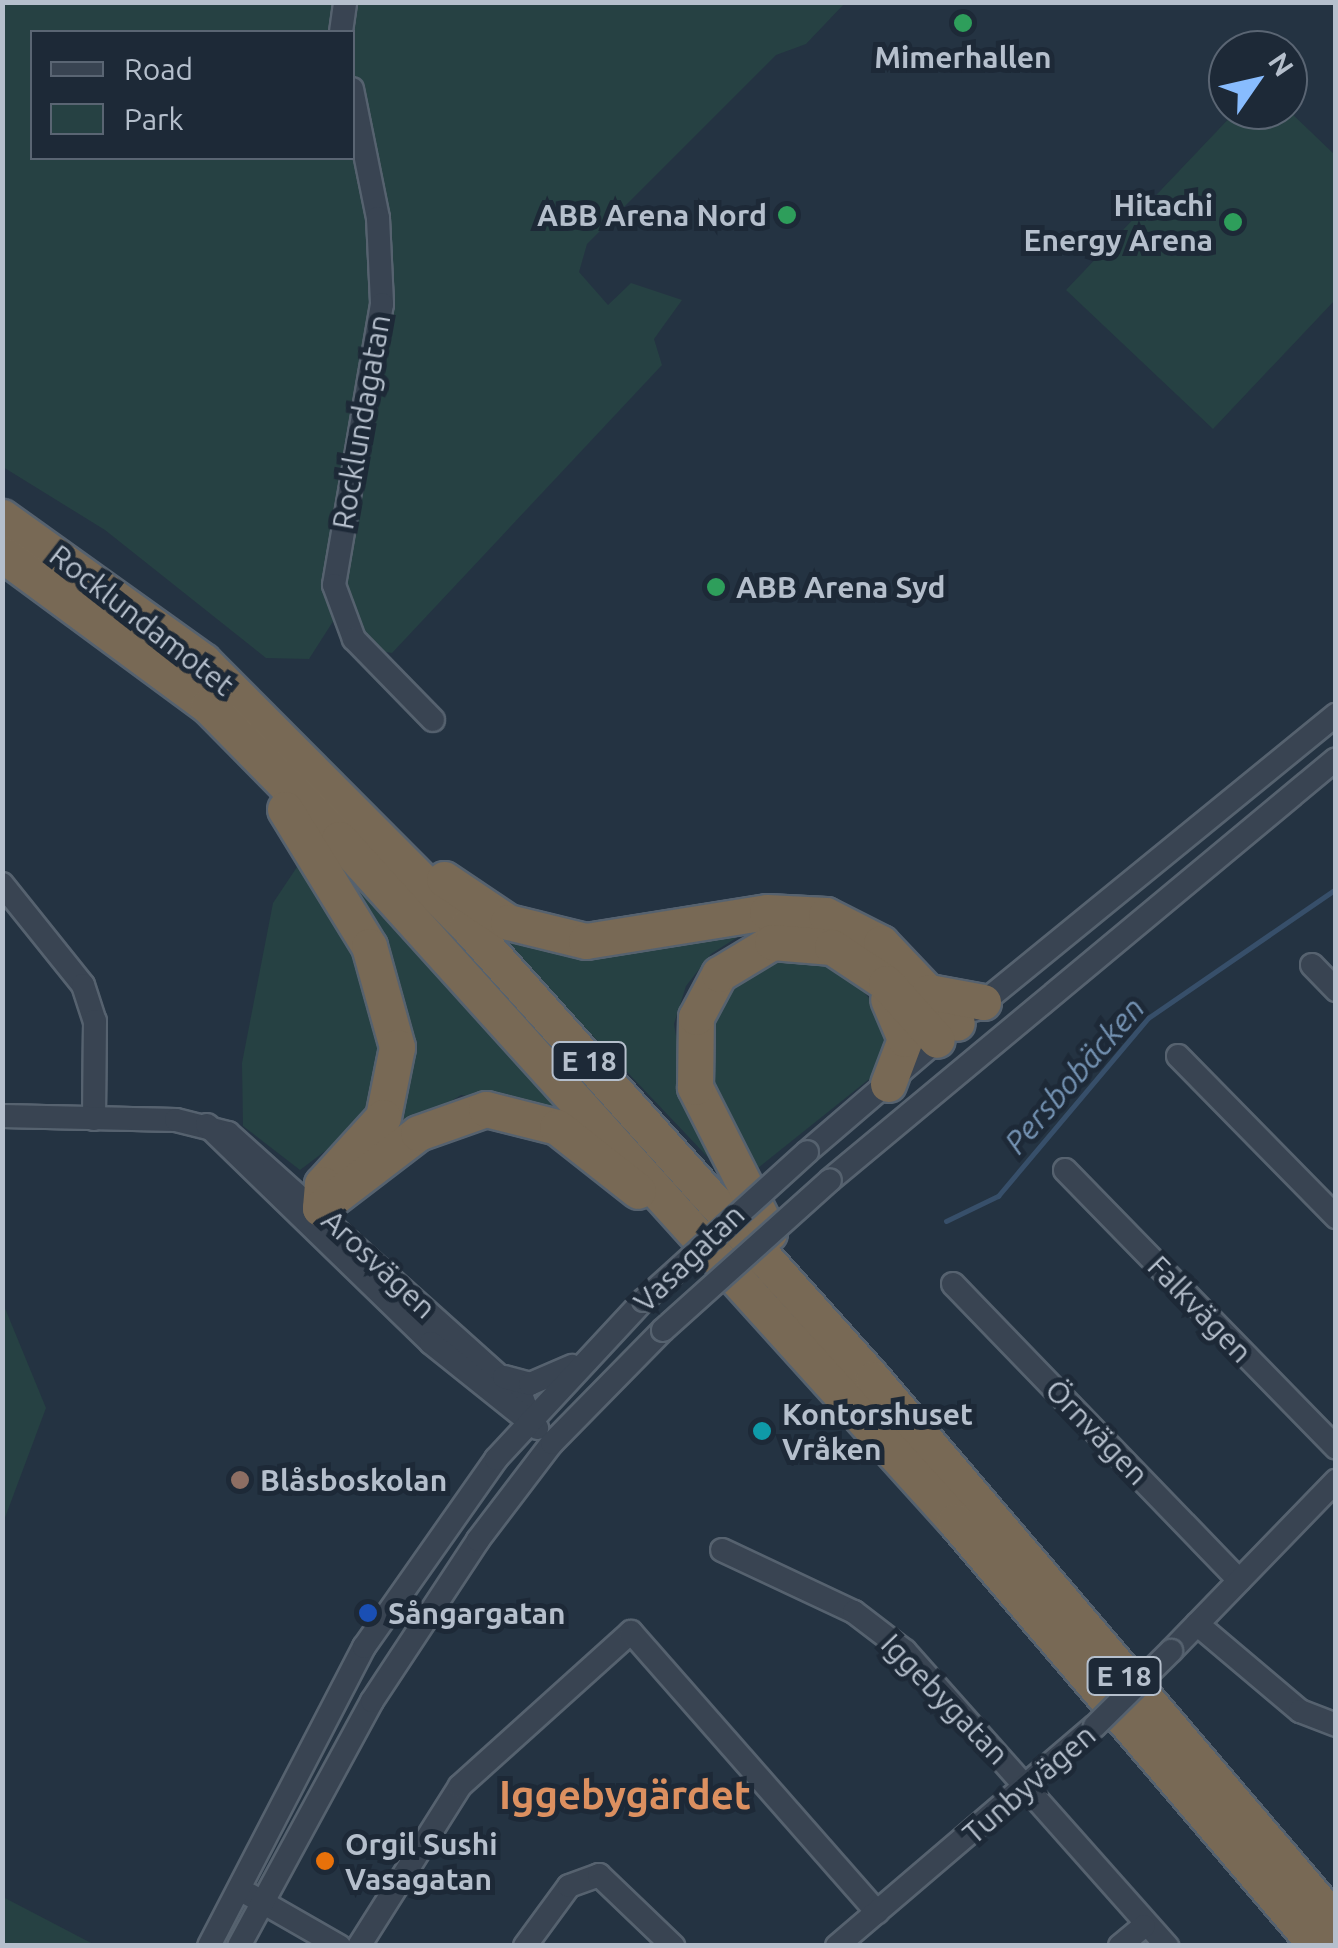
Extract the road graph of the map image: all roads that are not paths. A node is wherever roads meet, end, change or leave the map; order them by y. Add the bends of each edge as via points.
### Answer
1 (345, 2) edge
2 (341, 30) edge
3 (355, 104) edge
4 (2, 517) edge
5 (2, 554) edge
6 (1336, 715) edge
7 (433, 720) dead end
8 (1336, 759) edge
9 (314, 794) junction
10 (355, 839) junction
11 (2, 884) edge
12 (1312, 965) dead end
13 (886, 983) junction
14 (1336, 990) edge
15 (963, 1036) junction
16 (1178, 1056) dead end
17 (888, 1084) junction
18 (2, 1116) edge
19 (94, 1119) junction
20 (1065, 1170) dead end
21 (312, 1215) junction
22 (1336, 1218) edge
23 (953, 1284) dead end
24 (746, 1288) junction
25 (802, 1301) junction
26 (589, 1357) junction
27 (497, 1375) junction
28 (470, 1376) junction
29 (531, 1422) junction
30 (552, 1444) junction
31 (1336, 1448) edge
32 (496, 1459) junction
33 (1336, 1482) edge
34 (722, 1550) dead end
35 (1240, 1580) junction
36 (1196, 1624) junction
37 (1336, 1725) edge
38 (1028, 1788) junction
39 (239, 1888) junction
40 (262, 1902) junction
41 (877, 1912) junction
42 (1336, 1922) edge
43 (1144, 1926) junction
44 (210, 1946) edge
45 (239, 1946) edge
46 (338, 1946) edge
47 (359, 1946) edge
48 (525, 1946) edge
49 (672, 1946) edge
50 (836, 1946) edge
51 (1120, 1946) edge
52 (1167, 1946) edge
53 (1317, 1946) edge

1 - 2 street
3 - 7 street, Rocklundagatan via 378,218 382,304 334,585 354,640
4 - 9 highway, Rocklundamotet / E 18 via 203,662 276,730
5 - 9 highway, E 18 via 208,706
6 - 15 street, Vasagatan
8 - 15 street, Vasagatan
9 - 10 highway, E 18
9 - 10 highway, E 18
10 - 15 highway, E 18 via 529,930 630,939 767,912 826,914 881,944
10 - 21 highway, E 18 via 369,946 397,1048 383,1117 322,1184
10 - 24 highway, E 18
10 - 25 highway, E 18
11 - 19 street via 83,985 95,1022
12 - 14 street
13 - 15 highway, E 18
13 - 17 highway via 905,1039
13 - 25 highway, E 18 via 832,947 788,938 733,961 696,1017 690,1058 702,1110
15 - 17 street, Vasagatan
15 - 30 street, Vasagatan, bridge via 830,1180 663,1330
16 - 22 street
17 - 26 street, Vasagatan, bridge via 644,1300
18 - 19 street, Arosvägen
19 - 21 street, Arosvägen via 207,1125
20 - 31 street, Falkvägen
21 - 24 highway, E 18 via 440,1120 513,1111 581,1143
21 - 27 street, Arosvägen
21 - 28 street, Arosvägen
23 - 35 street, Örnvägen
24 - 53 highway, E 18
25 - 42 highway, E 18
26 - 27 street via 530,1384
26 - 29 street, Vasagatan
27 - 29 street, Arosvägen
28 - 29 street, Arosvägen
28 - 32 street via 499,1417
29 - 30 street, Arosvägen
29 - 32 street, Vasagatan
30 - 40 street, Vasagatan via 372,1701
32 - 39 street, Vasagatan via 364,1647
33 - 35 street, Tunbyvägen
34 - 38 street, Iggebygatan via 883,1631
35 - 36 street, Tunbyvägen
36 - 37 street via 1300,1711
36 - 38 street, Tunbyvägen, bridge
38 - 41 street, Tunbyvägen
38 - 43 street, Iggebygatan
39 - 40 street
39 - 44 street, Vasagatan
40 - 45 street, Vasagatan
40 - 46 street
41 - 47 street via 630,1632 460,1786
41 - 50 street, Tunbyvägen
43 - 51 street
43 - 52 street, Iggebygatan
48 - 49 street via 569,1886 599,1875

